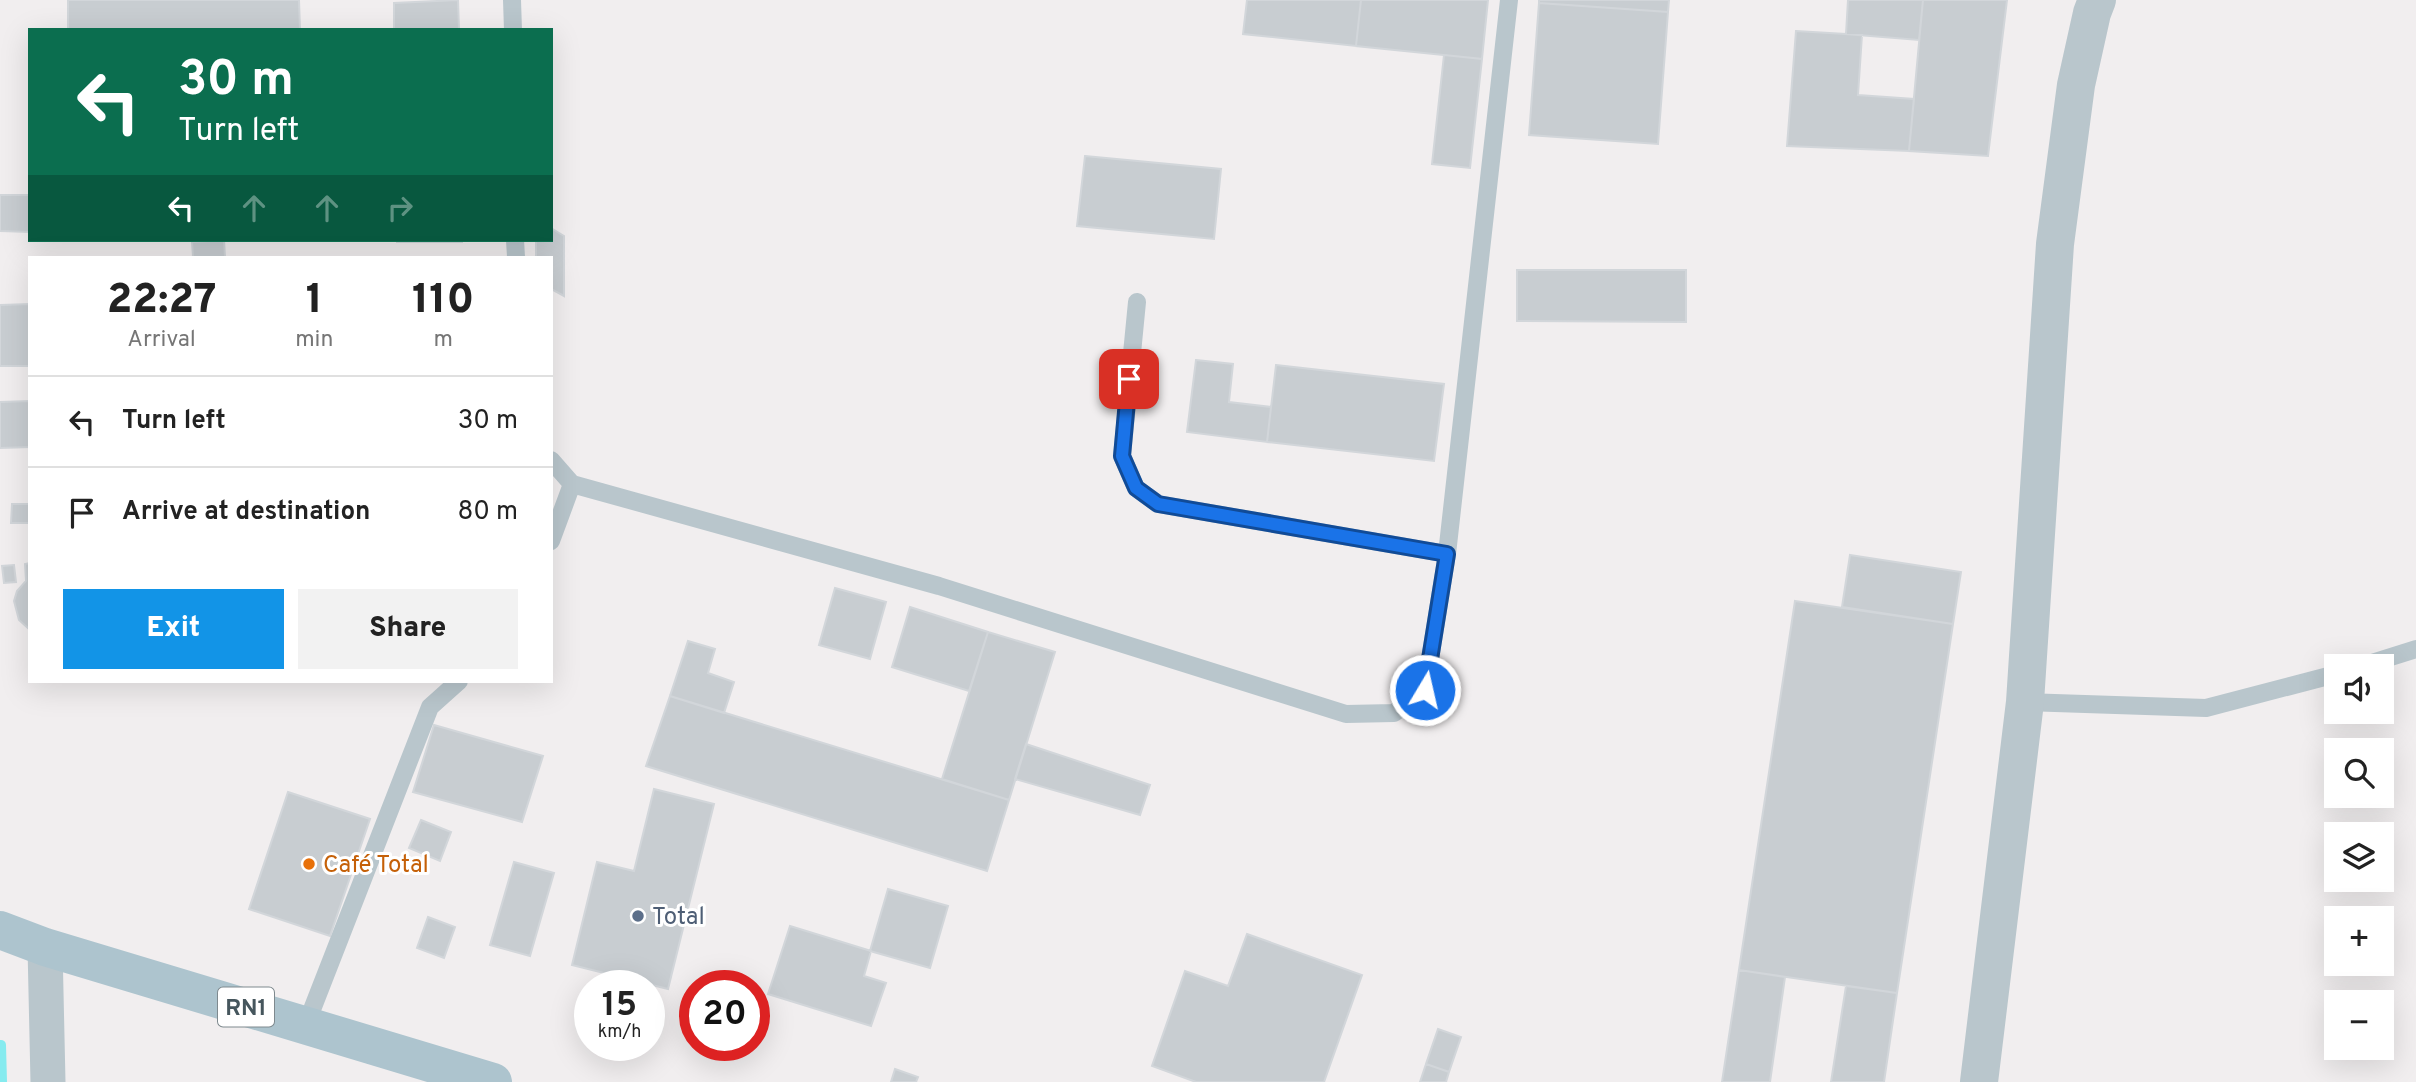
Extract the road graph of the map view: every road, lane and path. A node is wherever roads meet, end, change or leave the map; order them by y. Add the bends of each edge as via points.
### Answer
1 (512, 0) edge
2 (1509, 0) edge
3 (2097, 0) edge
4 (513, 28) edge
5 (1137, 302) dead end
6 (553, 462) edge
7 (572, 484) junction
8 (553, 536) edge
9 (1447, 554) junction
10 (2416, 649) edge
11 (2394, 656) edge
12 (2324, 677) edge
13 (457, 683) edge
14 (2025, 702) junction
15 (0, 930) edge
16 (45, 947) junction
17 (306, 1025) junction
18 (48, 1082) edge
19 (493, 1082) edge
20 (1979, 1082) edge

1 - 4 lane
2 - 9 lane
3 - 14 street via 2077,85 2055,244
5 - 9 lane via 1122,456 1136,488 1158,504
6 - 7 lane
7 - 8 lane
7 - 9 lane via 939,586 1346,714 1394,713 1425,690
10 - 11 lane
12 - 14 lane via 2206,708
13 - 17 lane via 430,707
14 - 20 street
15 - 16 main road, RN1
16 - 17 main road, RN1
16 - 18 street
17 - 19 main road, RN1

